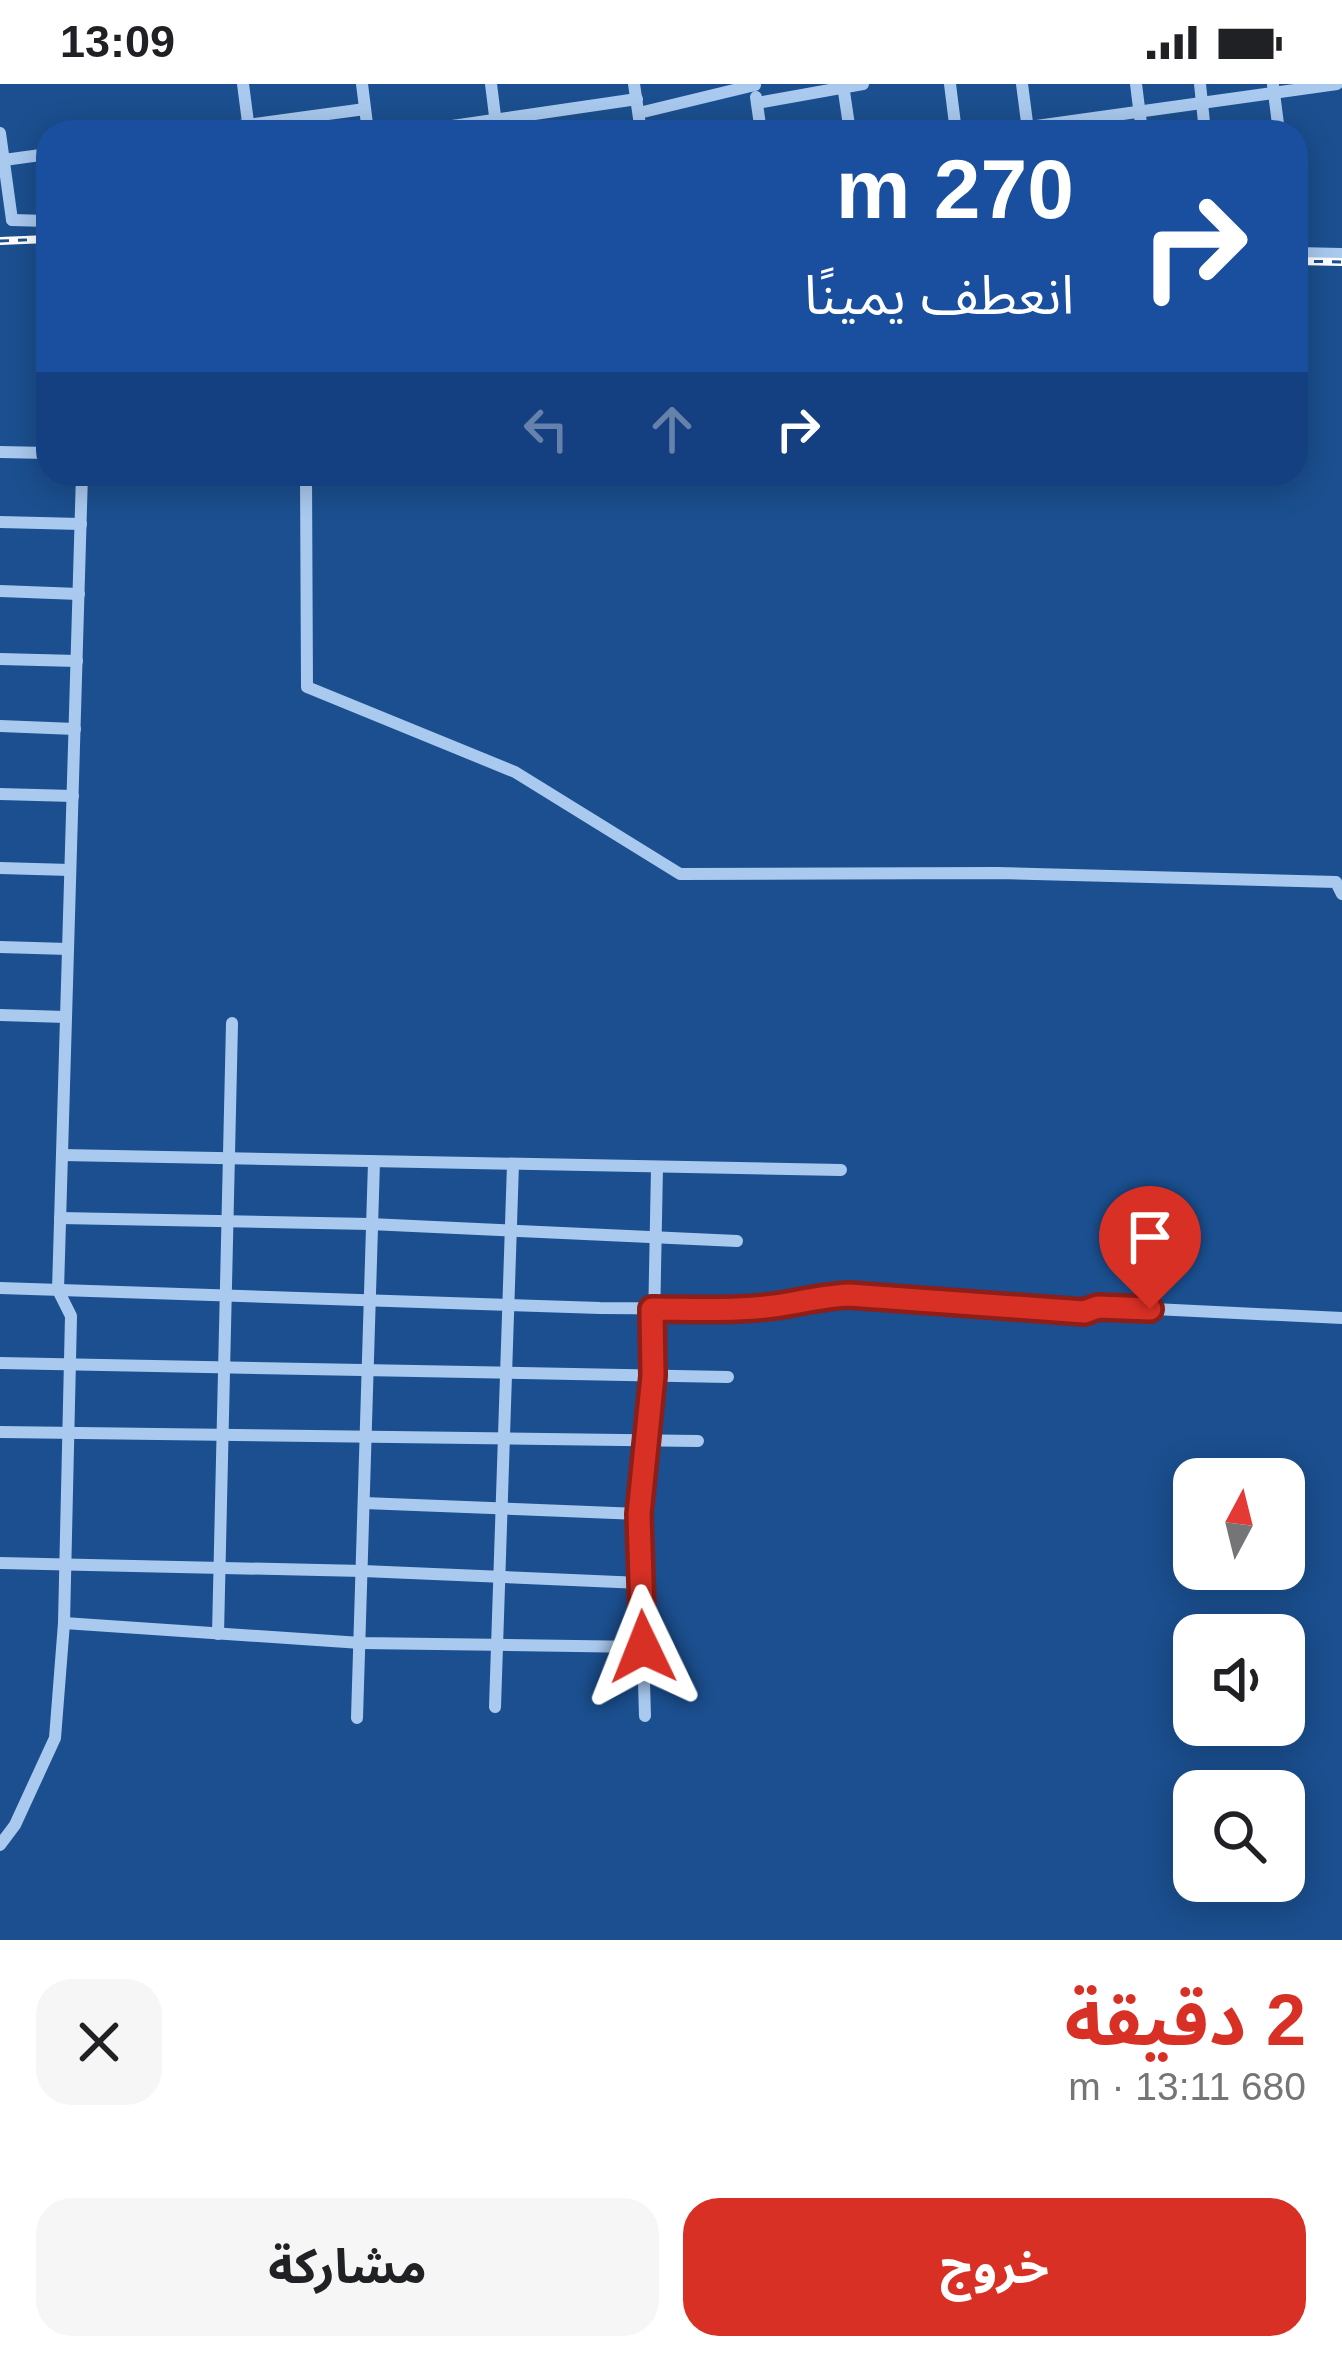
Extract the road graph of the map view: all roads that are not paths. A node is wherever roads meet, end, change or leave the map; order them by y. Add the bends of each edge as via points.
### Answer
1 (243, 84) edge
2 (362, 84) edge
3 (491, 84) edge
4 (863, 84) edge
5 (950, 84) edge
6 (1022, 84) edge
7 (1136, 84) edge
8 (1200, 84) edge
9 (1337, 84) edge
10 (755, 85) edge
11 (843, 86) edge
12 (1273, 88) edge
13 (637, 99) edge
14 (1202, 101) junction
15 (757, 103) junction
16 (365, 109) junction
17 (1139, 111) junction
18 (248, 120) edge
19 (298, 120) edge
20 (366, 120) edge
21 (495, 120) edge
22 (531, 120) edge
23 (759, 120) edge
24 (848, 120) edge
25 (954, 120) edge
26 (1027, 120) edge
27 (1086, 120) edge
28 (1140, 120) edge
29 (1204, 120) edge
30 (1277, 120) edge
31 (0, 133) edge
32 (36, 156) edge
33 (4, 160) junction
34 (0, 204) edge
35 (12, 220) junction
36 (36, 221) edge
37 (1308, 253) edge
38 (1342, 254) edge
39 (0, 452) edge
40 (36, 453) edge
41 (82, 486) edge
42 (306, 486) edge
43 (0, 521) edge
44 (81, 524) junction
45 (0, 592) edge
46 (79, 594) junction
47 (0, 659) edge
48 (76, 661) junction
49 (0, 726) edge
50 (75, 729) junction
51 (0, 794) edge
52 (73, 796) junction
53 (0, 868) edge
54 (70, 870) junction
55 (1342, 894) edge
56 (0, 947) edge
57 (68, 949) junction
58 (0, 1015) edge
59 (66, 1017) junction
60 (232, 1023) dead end
61 (62, 1154) junction
62 (229, 1159) junction
63 (374, 1162) junction
64 (513, 1164) junction
65 (656, 1167) junction
66 (841, 1170) dead end
67 (60, 1218) junction
68 (227, 1222) junction
69 (370, 1224) junction
70 (510, 1231) junction
71 (652, 1237) junction
72 (737, 1240) dead end
73 (0, 1288) edge
74 (58, 1290) junction
75 (228, 1296) junction
76 (369, 1300) junction
77 (509, 1305) junction
78 (652, 1309) junction
79 (1342, 1318) edge
80 (0, 1363) edge
81 (70, 1364) junction
82 (223, 1367) junction
83 (365, 1370) junction
84 (508, 1372) junction
85 (653, 1376) junction
86 (728, 1377) dead end
87 (0, 1432) edge
88 (68, 1432) junction
89 (221, 1437) junction
90 (366, 1437) junction
91 (507, 1438) junction
92 (646, 1441) junction
93 (698, 1441) dead end
94 (364, 1503) junction
95 (504, 1509) junction
96 (639, 1514) junction
97 (0, 1563) edge
98 (65, 1566) junction
99 (219, 1569) junction
100 (362, 1571) junction
101 (501, 1577) junction
102 (641, 1583) junction
103 (64, 1623) junction
104 (218, 1634) junction
105 (361, 1643) junction
106 (498, 1645) junction
107 (643, 1647) junction
108 (495, 1707) dead end
109 (645, 1715) dead end
110 (357, 1718) dead end
111 (0, 1845) edge

1 - 18 street
2 - 16 street
3 - 21 street
4 - 11 street
5 - 25 street
6 - 26 street
7 - 17 street
8 - 14 street
9 - 12 street
10 - 13 street
10 - 15 street
11 - 15 street
11 - 24 street
12 - 14 street
12 - 30 street
13 - 22 street
14 - 17 street
14 - 29 street
15 - 23 street
16 - 19 street
16 - 20 street
17 - 27 street
17 - 28 street
31 - 33 street
32 - 33 street
33 - 35 street
34 - 35 street
35 - 36 street
37 - 38 street
39 - 40 street
41 - 44 street
42 - 55 street via 307,687 515,772 680,874 1336,882
43 - 44 street
44 - 46 street
45 - 46 street
46 - 48 street
47 - 48 street
48 - 50 street
49 - 50 street
50 - 52 street
51 - 52 street
52 - 54 street
53 - 54 street
54 - 57 street
56 - 57 street
57 - 59 street
58 - 59 street
59 - 61 street
60 - 62 street
61 - 62 street
61 - 67 street
62 - 63 street
62 - 68 street
63 - 64 street
63 - 69 street
64 - 65 street
64 - 70 street
65 - 66 street
65 - 71 street
67 - 68 street
67 - 74 street
68 - 69 street
68 - 75 street
69 - 70 street
69 - 76 street
70 - 71 street
70 - 77 street
71 - 72 street
71 - 78 street
73 - 74 street
74 - 75 street
74 - 81 street via 70,1316
75 - 76 street
75 - 82 street
76 - 77 street
76 - 83 street
77 - 78 street
77 - 84 street
78 - 79 street via 849,1295 1084,1312
78 - 85 street
80 - 81 street
81 - 82 street
81 - 88 street
82 - 83 street
82 - 89 street
83 - 84 street
83 - 90 street
84 - 85 street
84 - 91 street
85 - 86 street
85 - 92 street
87 - 88 street
88 - 89 street
88 - 98 street
89 - 90 street
89 - 99 street
90 - 91 street
90 - 94 street
91 - 92 street
91 - 95 street
92 - 93 street
92 - 96 street
94 - 95 street
94 - 100 street
95 - 96 street
95 - 101 street
96 - 102 street
97 - 98 street
98 - 99 street
98 - 103 street
99 - 100 street
99 - 104 street
100 - 101 street
100 - 105 street
101 - 102 street
101 - 106 street
102 - 107 street
103 - 104 street
103 - 111 street via 55,1738
104 - 105 street
105 - 106 street
105 - 110 street
106 - 107 street
106 - 108 street
107 - 109 street

